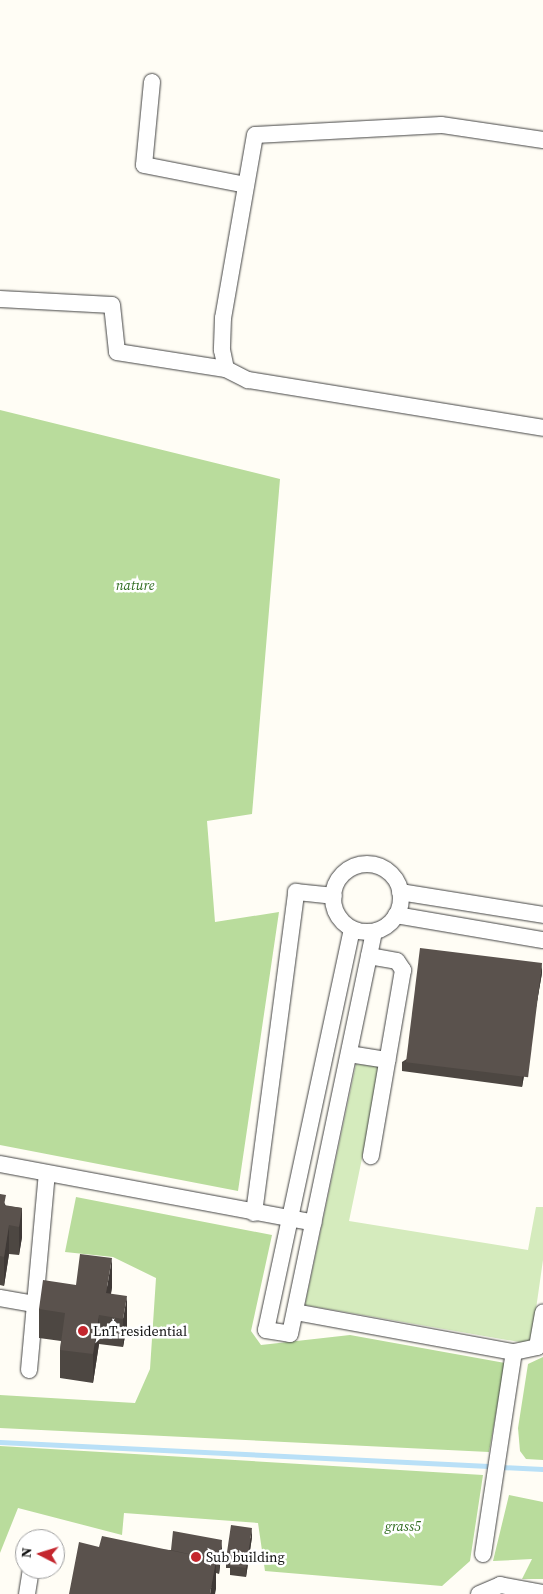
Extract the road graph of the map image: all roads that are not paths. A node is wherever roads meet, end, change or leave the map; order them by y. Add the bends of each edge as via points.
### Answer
1 (152, 82) dead end
2 (543, 140) edge
3 (246, 185) junction
4 (0, 299) edge
5 (226, 369) junction
6 (543, 428) edge
7 (400, 892) junction
8 (334, 896) junction
9 (543, 915) edge
10 (396, 916) junction
11 (352, 929) junction
12 (374, 932) junction
13 (543, 940) edge
14 (369, 956) junction
15 (348, 1054) junction
16 (388, 1060) junction
17 (370, 1156) dead end
18 (0, 1164) edge
19 (47, 1174) junction
20 (254, 1213) junction
21 (290, 1220) junction
22 (314, 1223) junction
23 (0, 1298) edge
24 (35, 1304) junction
25 (295, 1312) junction
26 (543, 1313) edge
27 (514, 1352) junction
28 (29, 1370) dead end
29 (483, 1554) dead end
30 (29, 1579) edge
31 (543, 1593) edge
32 (27, 1594) edge
33 (479, 1594) edge

1 - 3 lane via 144,165
2 - 3 lane via 441,125 255,135
3 - 5 lane via 223,318
4 - 5 lane via 112,305 117,352
5 - 6 lane via 248,380
7 - 8 lane via 390,873 370,864 348,870
7 - 9 lane
7 - 10 lane
8 - 11 lane via 336,912
8 - 20 lane via 296,892
10 - 12 lane
10 - 13 lane
11 - 12 lane
11 - 21 lane
12 - 14 lane
14 - 15 lane
14 - 16 lane via 403,964
15 - 16 lane
15 - 22 lane
16 - 17 lane
18 - 19 lane
19 - 20 lane
19 - 24 lane
20 - 21 lane
21 - 22 lane
21 - 25 lane via 266,1330 290,1334
22 - 25 lane
23 - 24 lane
24 - 28 lane
25 - 27 lane
26 - 27 lane via 536,1347
27 - 29 lane
30 - 32 lane
31 - 33 lane via 500,1585

